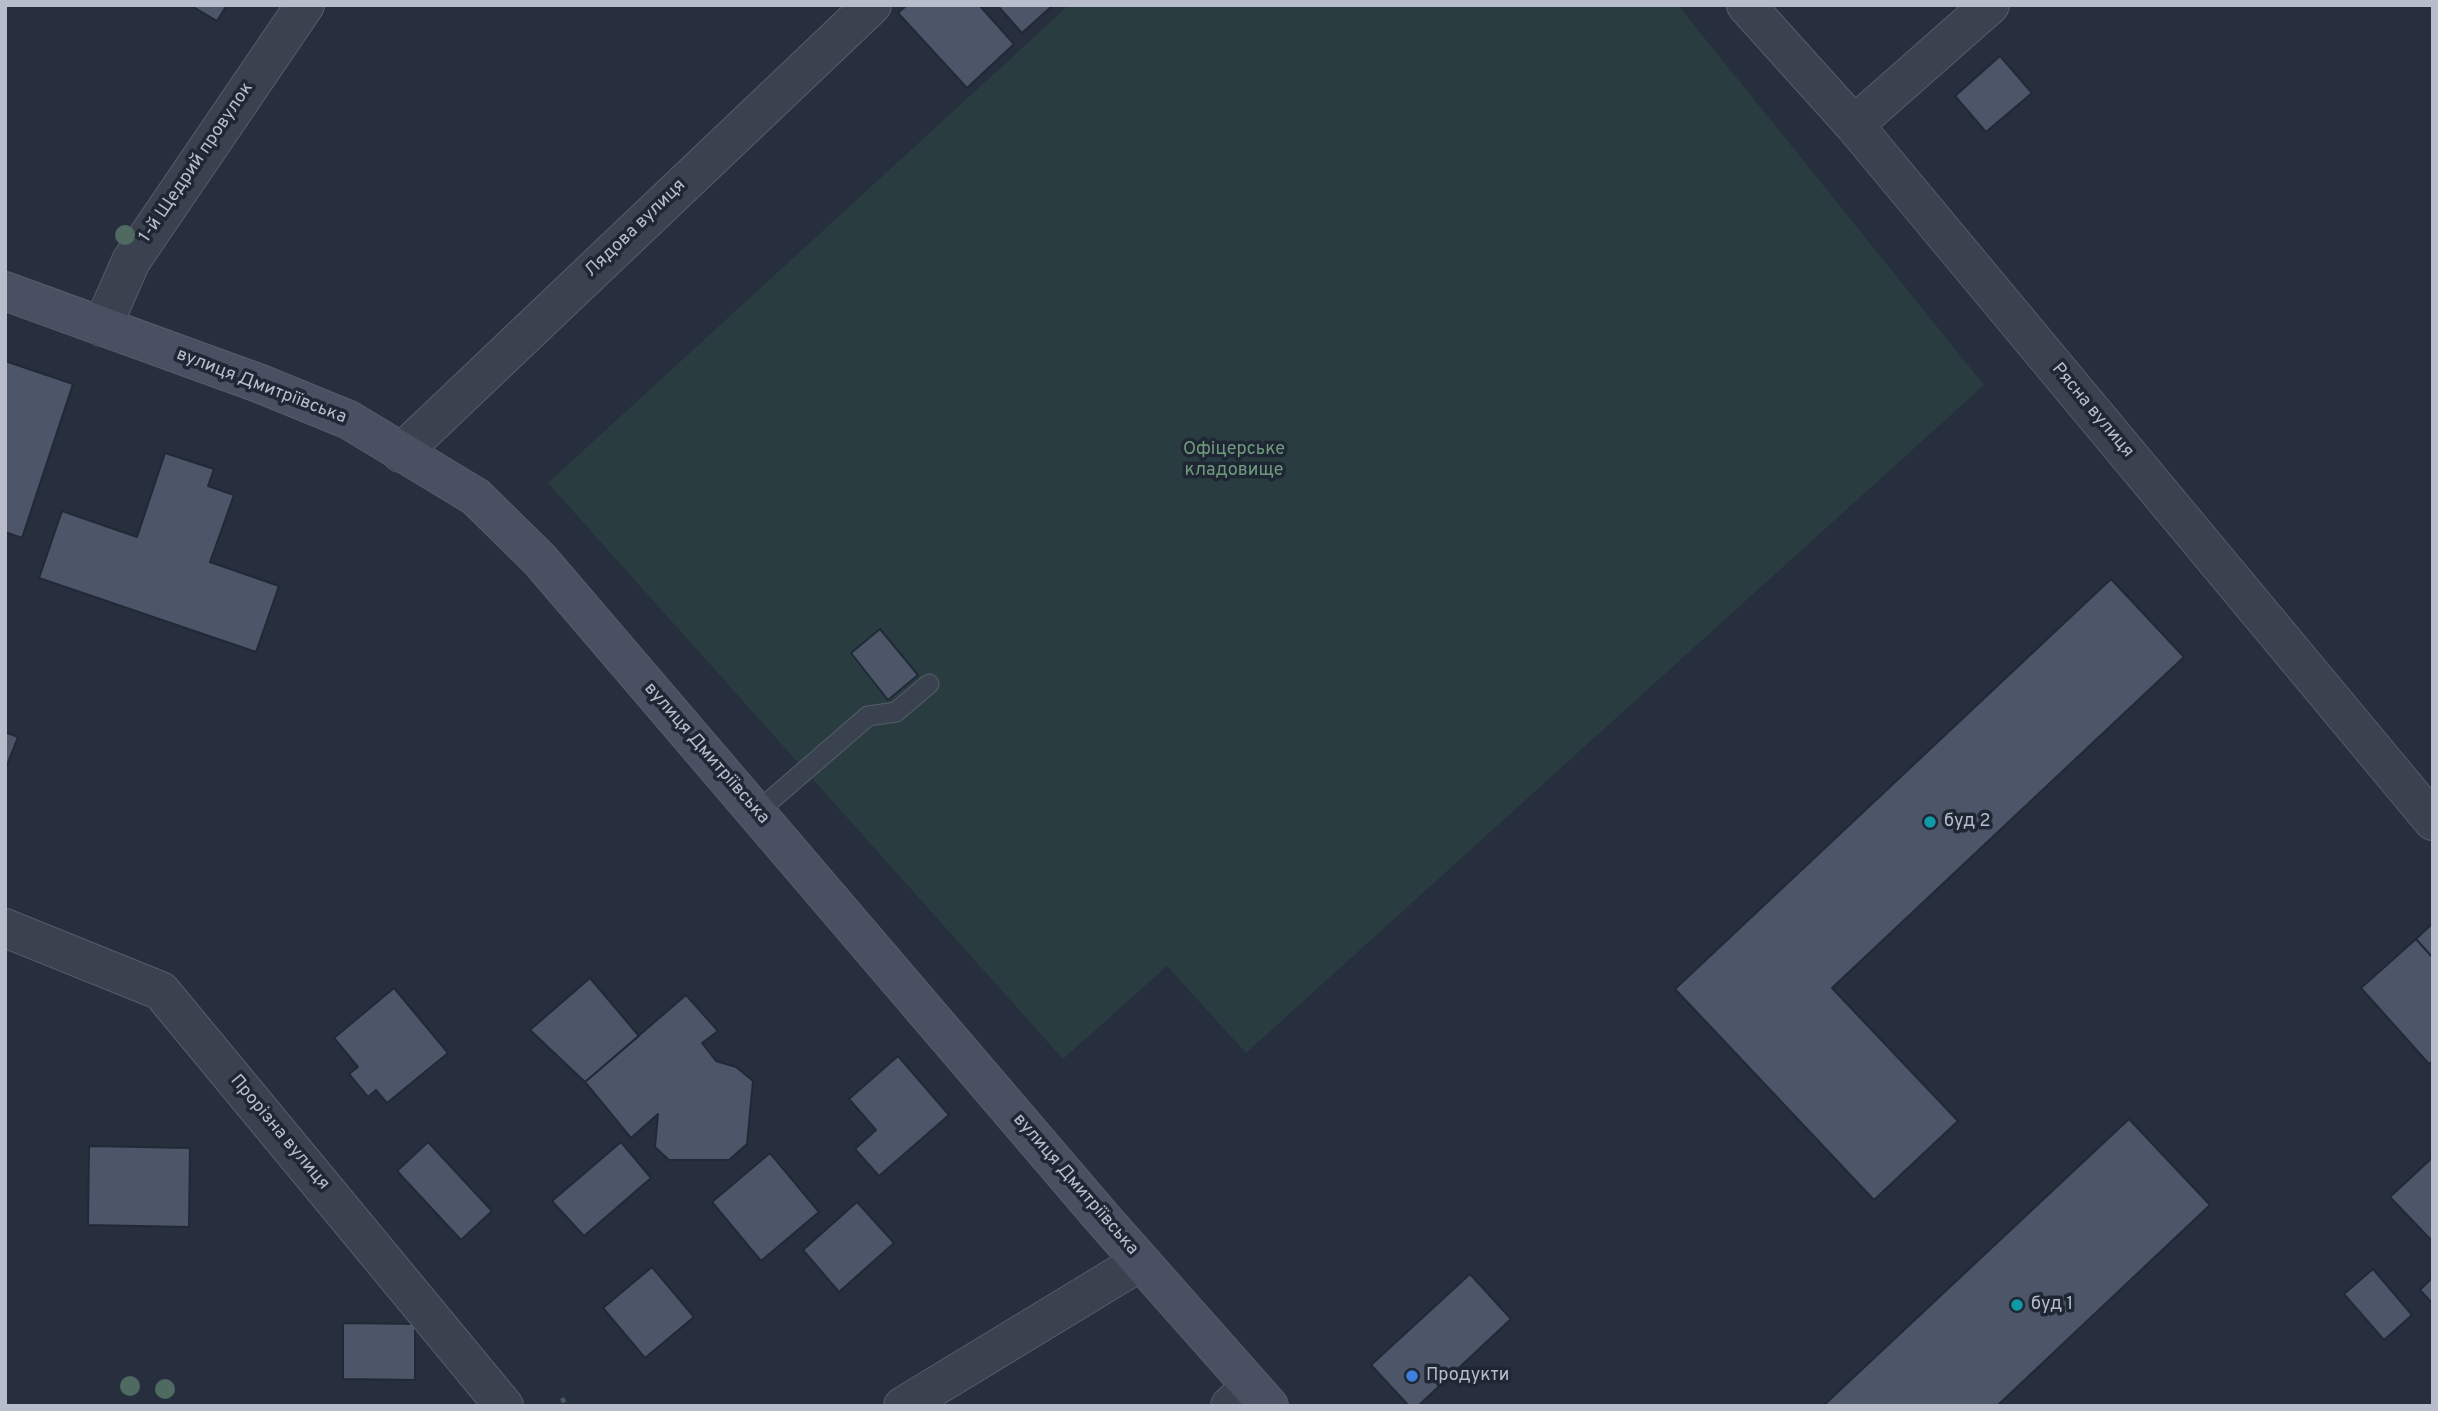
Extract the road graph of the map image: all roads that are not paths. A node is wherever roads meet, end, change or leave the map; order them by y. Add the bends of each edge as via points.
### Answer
1 (304, 5) edge
2 (872, 5) edge
3 (1746, 5) edge
4 (1990, 5) edge
5 (1854, 125) junction
6 (5, 291) edge
7 (102, 327) junction
8 (401, 453) junction
9 (929, 684) dead end
10 (756, 813) junction
11 (2433, 821) edge
12 (5, 928) edge
13 (1140, 1262) junction
14 (1250, 1399) edge
15 (504, 1406) edge
16 (902, 1406) edge

1 - 7 street, 1-й Щедрий провулок via 131,261
2 - 8 street, Лядова вулиця
3 - 5 street, Рясна вулиця
4 - 5 street
5 - 11 street, Рясна вулиця
6 - 7 main road, вулиця Дмитріївська
7 - 8 main road, вулиця Дмитріївська via 349,420
8 - 10 main road, вулиця Дмитріївська via 475,497 540,560
9 - 10 lane via 897,712 869,716
10 - 13 main road, вулиця Дмитріївська
12 - 15 street, Прорізна вулиця via 161,991
13 - 14 main road, вулиця Дмитріївська
13 - 16 street

